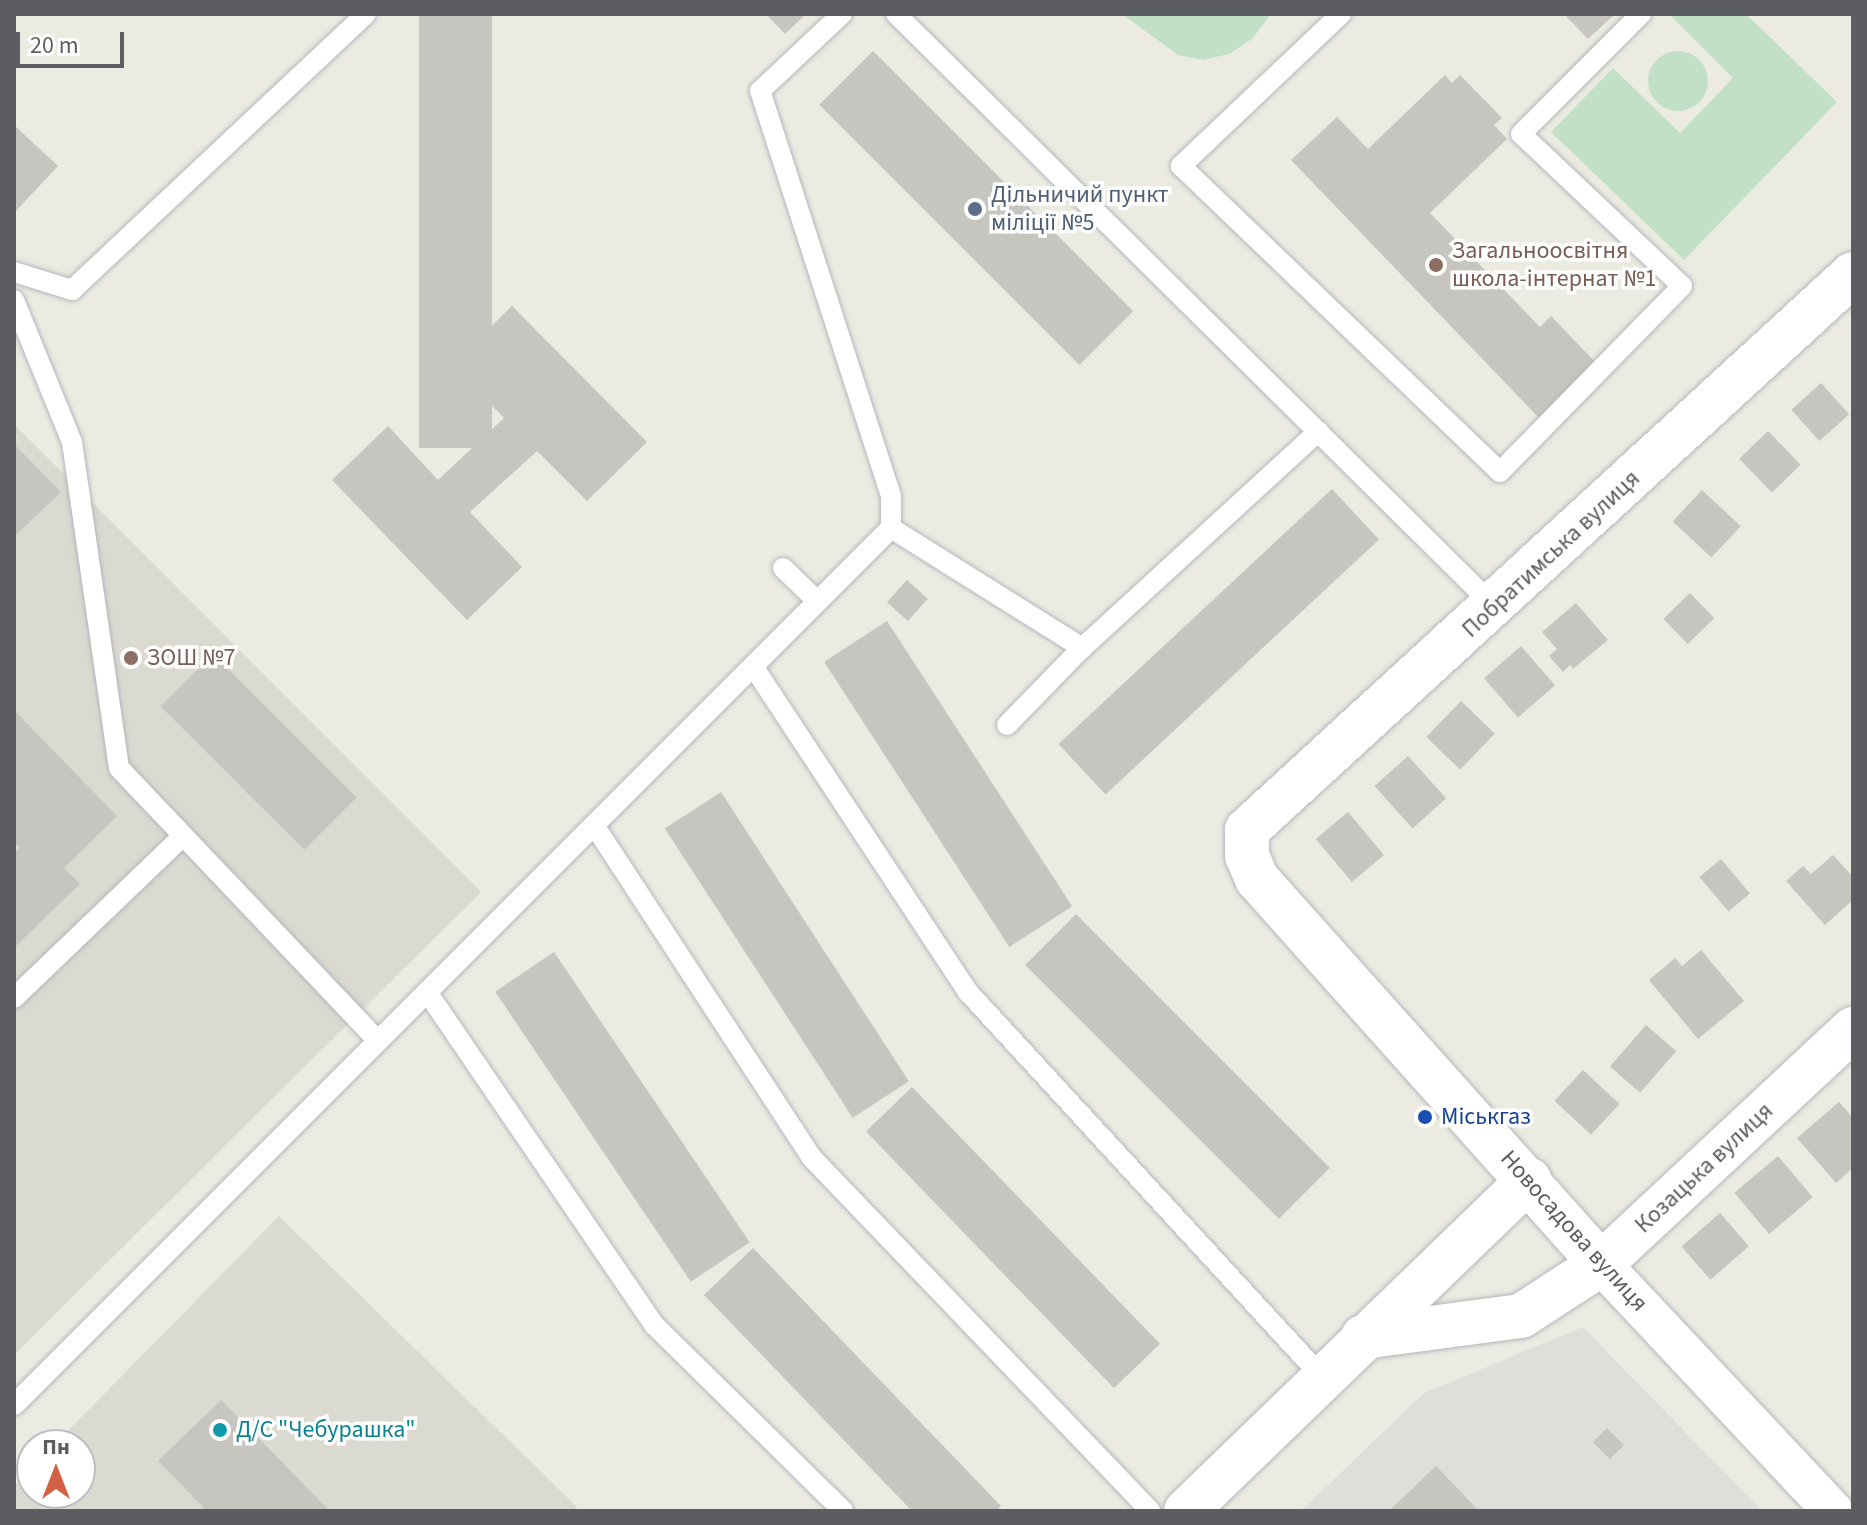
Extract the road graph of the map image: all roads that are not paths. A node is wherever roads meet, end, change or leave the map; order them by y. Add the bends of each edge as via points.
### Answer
1 (366, 14) edge
2 (842, 14) edge
3 (896, 14) edge
4 (1341, 14) edge
5 (1641, 14) edge
6 (14, 272) edge
7 (1853, 274) edge
8 (14, 300) edge
9 (1319, 431) junction
10 (891, 528) junction
11 (783, 568) dead end
12 (817, 601) junction
13 (1495, 607) junction
14 (1082, 648) junction
15 (753, 666) junction
16 (1007, 725) dead end
17 (594, 825) junction
18 (1247, 830) joint
19 (183, 836) junction
20 (427, 992) junction
21 (14, 998) edge
22 (1853, 1029) edge
23 (378, 1041) junction
24 (1529, 1180) junction
25 (1601, 1264) junction
26 (1363, 1337) junction
27 (1322, 1377) junction
28 (14, 1405) edge
29 (843, 1511) edge
30 (1150, 1511) edge
31 (1186, 1511) edge
32 (1833, 1511) edge

1 - 6 lane via 72,290
2 - 10 lane via 760,91 891,496
3 - 9 lane
4 - 5 lane via 1181,166 1500,472 1682,286 1521,134
7 - 13 street, Побратимська вулиця
8 - 19 lane via 72,442 119,768
9 - 13 lane
9 - 14 lane
10 - 12 lane
10 - 14 lane
11 - 12 lane
12 - 15 lane
13 - 18 street, Побратимська вулиця
14 - 16 lane
15 - 17 lane
15 - 27 lane via 968,992
17 - 20 lane
17 - 30 lane via 811,1157
18 - 24 street, Новосадова вулиця via 1247,856 1257,879
19 - 21 lane
19 - 23 lane
20 - 23 lane
20 - 29 lane via 654,1325
22 - 25 street, Козацька вулиця
23 - 28 lane
24 - 25 street, Новосадова вулиця
24 - 26 street
25 - 26 street, Козацька вулиця via 1521,1316
25 - 32 street, Новосадова вулиця
26 - 27 street
27 - 31 street

